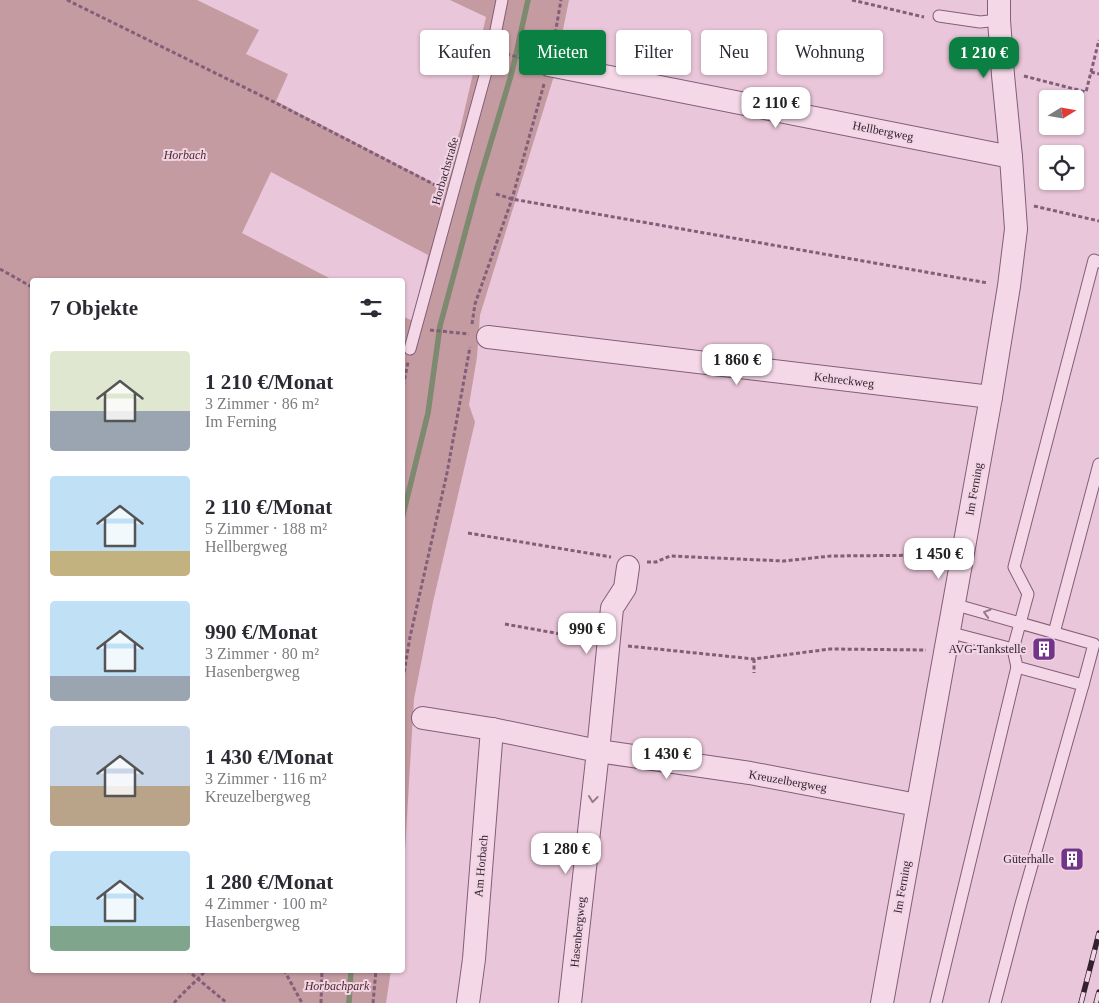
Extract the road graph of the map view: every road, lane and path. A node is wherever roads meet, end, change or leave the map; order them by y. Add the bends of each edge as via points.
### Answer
1 (67, 0) edge
2 (502, 0) edge
3 (852, 0) edge
4 (999, 10) edge
5 (939, 16) joint
6 (1099, 40) edge
7 (1091, 72) junction
8 (1099, 74) edge
9 (599, 75) edge
10 (1003, 75) junction
11 (1011, 157) junction
12 (453, 193) junction
13 (496, 194) dead end
14 (1015, 204) junction
15 (1099, 221) edge
16 (1099, 262) edge
17 (0, 269) edge
18 (30, 286) edge
19 (1009, 286) junction
20 (429, 330) dead end
21 (479, 336) joint
22 (410, 349) joint
23 (405, 376) edge
24 (991, 397) junction
25 (1099, 464) edge
26 (468, 533) dead end
27 (962, 555) junction
28 (631, 563) junction
29 (953, 604) junction
30 (1020, 623) junction
31 (505, 624) dead end
32 (1054, 633) junction
33 (947, 641) junction
34 (607, 644) junction
35 (1013, 649) junction
36 (754, 659) junction
37 (1018, 667) junction
38 (754, 673) dead end
39 (1083, 685) junction
40 (423, 718) dead end
41 (492, 729) junction
42 (598, 751) junction
43 (917, 805) junction
44 (190, 973) edge
45 (204, 973) edge
46 (286, 973) edge
47 (322, 973) edge
48 (376, 973) edge
49 (198, 980) junction
50 (174, 1003) edge
51 (226, 1003) edge
52 (302, 1003) edge
53 (321, 1003) edge
54 (373, 1003) edge
55 (468, 1003) edge
56 (570, 1003) edge
57 (882, 1003) edge
58 (936, 1003) edge
59 (995, 1003) edge

1 - 12 path
2 - 12 lane, Horbachstraße via 492,50
3 - 5 path via 933,19
4 - 5 lane via 980,22
4 - 10 street, Im Ferning
6 - 7 path
7 - 8 path
7 - 10 path via 1086,92 1020,74
9 - 11 street, Hellbergweg
10 - 11 street, Im Ferning
11 - 14 street, Im Ferning
12 - 22 lane, Horbachstraße
13 - 19 path via 664,227
14 - 15 path
14 - 19 street, Im Ferning via 1016,229
16 - 30 lane via 1094,260 1014,567 1028,594
17 - 18 path
19 - 24 street, Im Ferning
20 - 21 path
21 - 24 street, Kehreckweg
22 - 23 path
24 - 27 street, Im Ferning
25 - 32 lane
26 - 28 path
27 - 28 path via 831,556 784,561 670,556 656,562
27 - 29 street, Im Ferning
28 - 34 street, Hasenbergweg via 625,588 612,608
30 -> 29 lane
29 - 33 street, Im Ferning
30 - 32 lane
30 - 35 lane
31 - 34 path
32 - 39 lane via 1094,644
33 - 35 lane
33 - 36 path via 830,649
33 - 43 street, Im Ferning
34 - 36 path
34 - 42 street, Hasenbergweg
35 - 37 lane
36 - 38 path
37 - 39 lane
37 - 58 lane
39 - 59 lane
40 - 41 street, Kreuzelbergweg
41 - 42 street, Kreuzelbergweg
41 - 55 street, Am Horbach
42 - 43 street, Kreuzelbergweg via 750,773
42 -> 56 street, Hasenbergweg
43 - 57 street, Im Ferning
44 - 49 path
45 - 49 path
46 - 52 path
47 - 53 path
48 - 54 path
49 - 50 path
49 - 51 path

